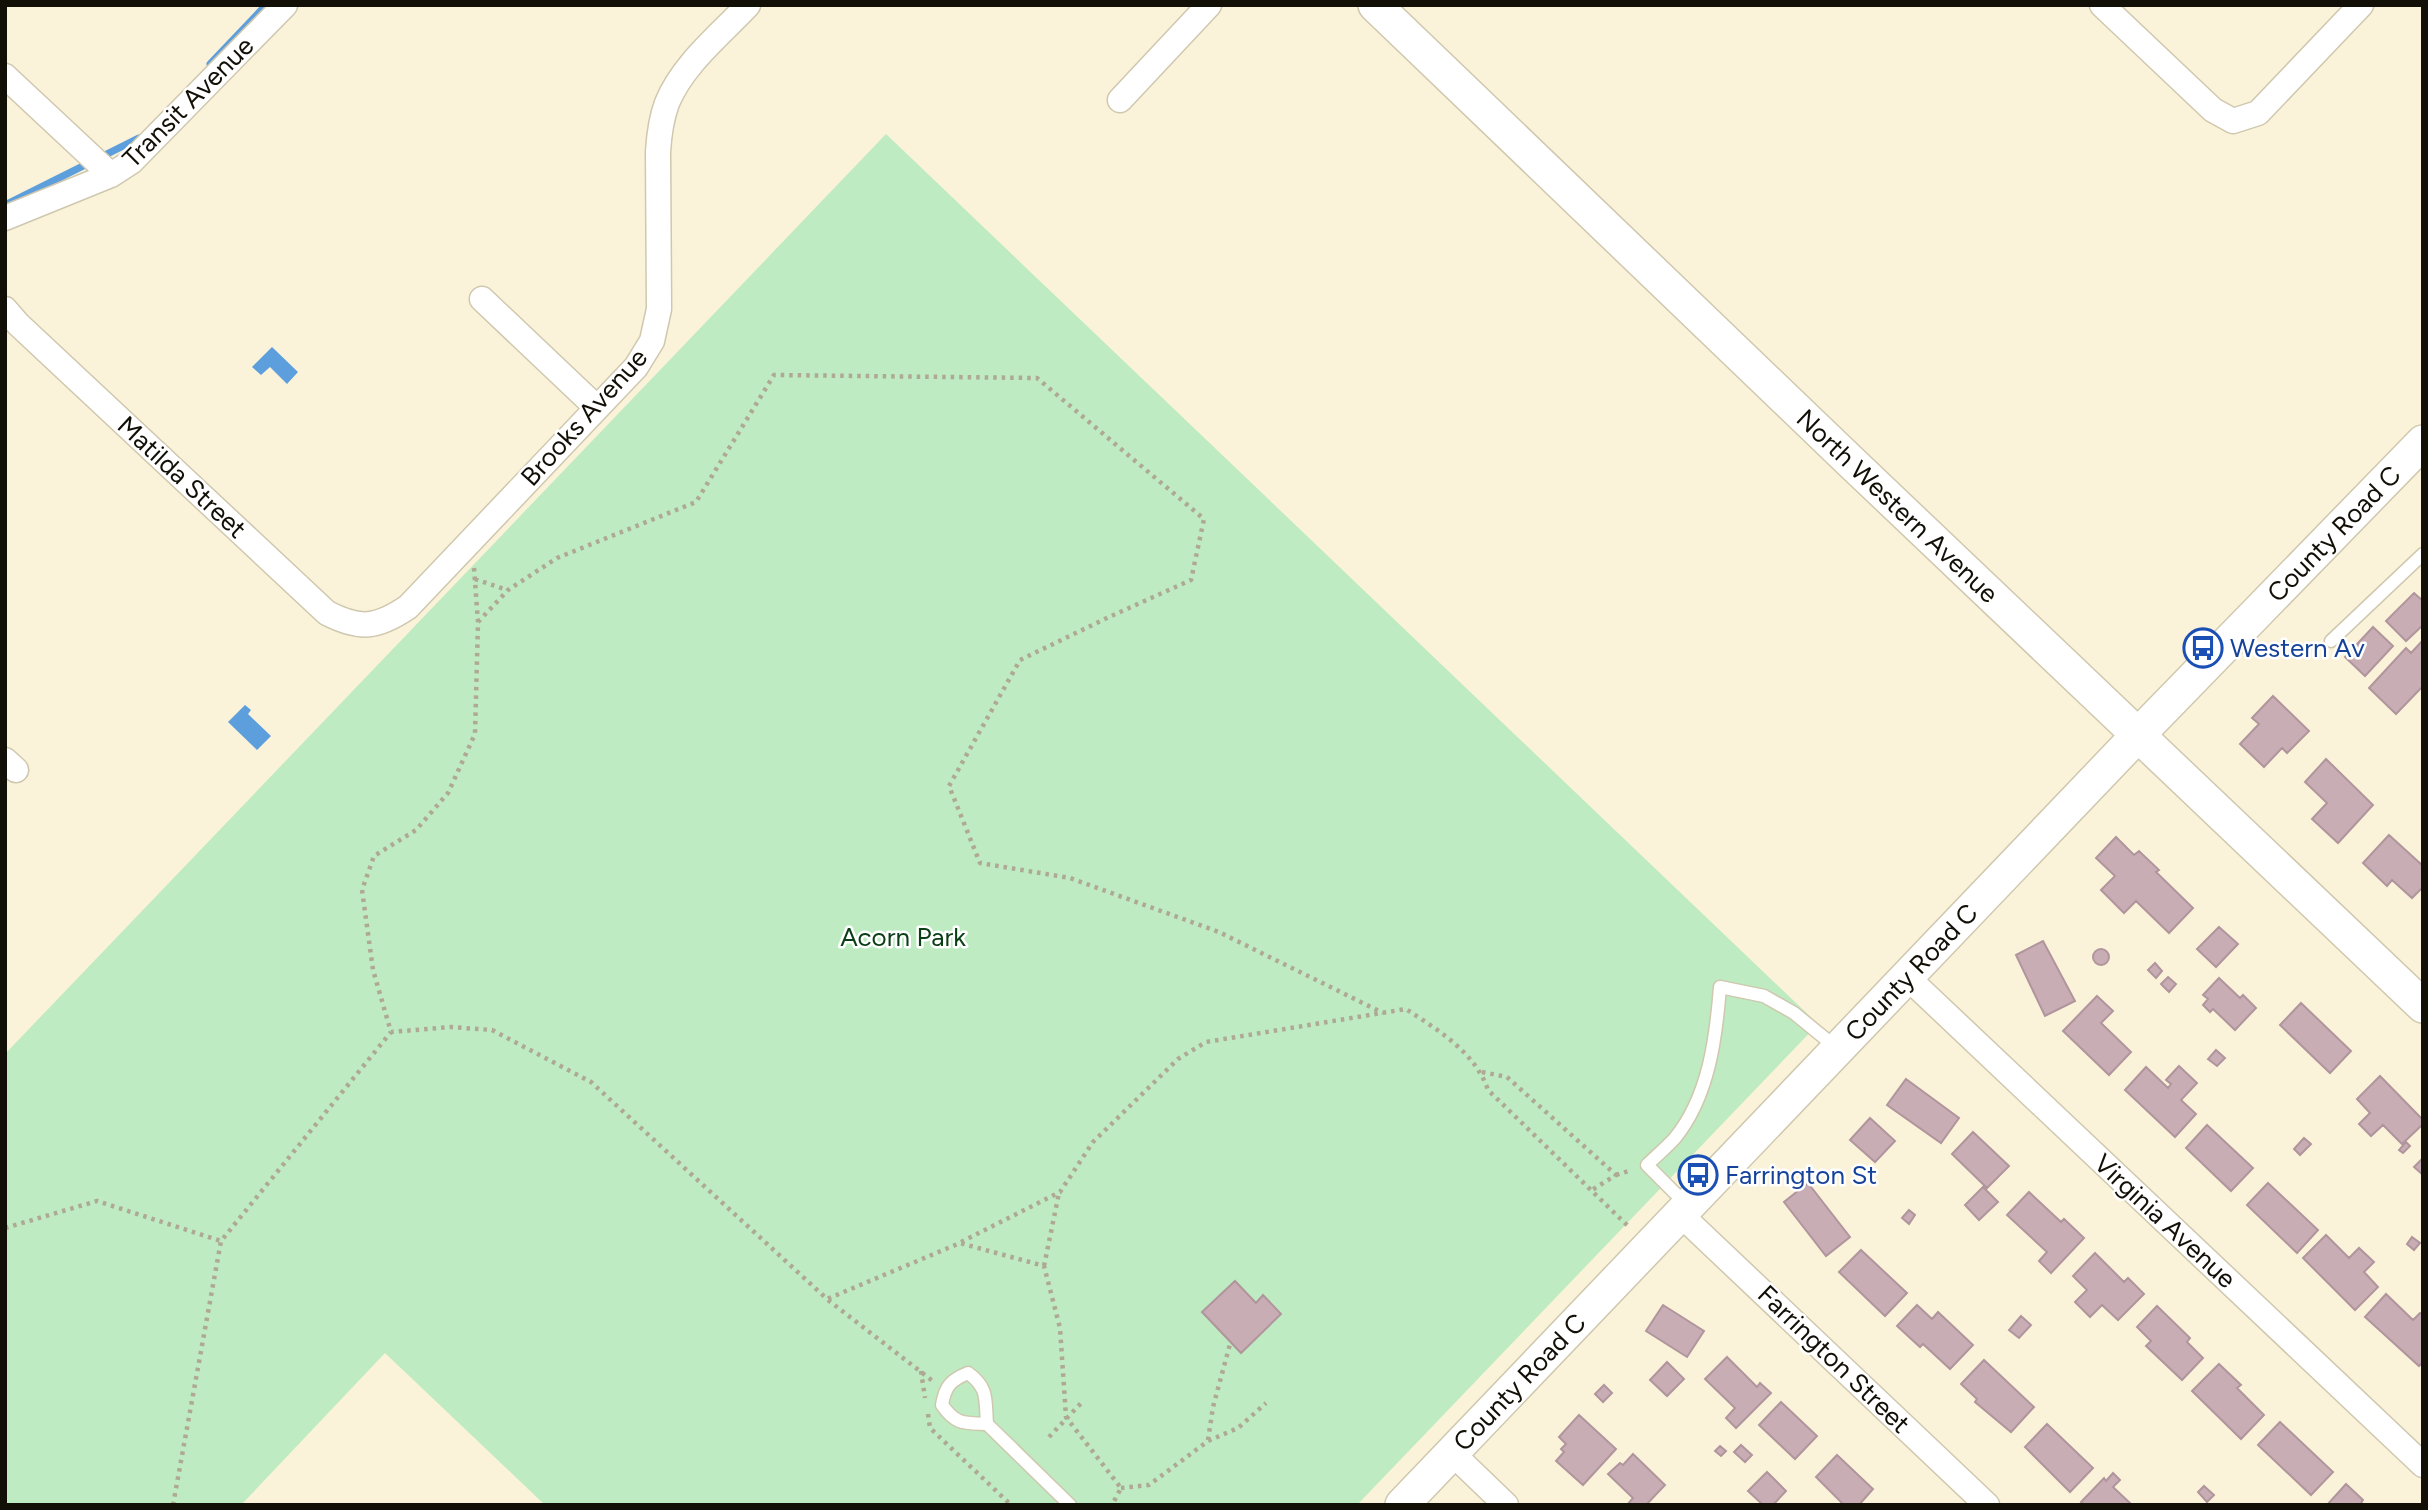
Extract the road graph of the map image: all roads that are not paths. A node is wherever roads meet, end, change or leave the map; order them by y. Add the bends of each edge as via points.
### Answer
1 (285, 5) edge
2 (748, 5) edge
3 (1209, 5) edge
4 (1375, 5) edge
5 (2102, 5) edge
6 (2361, 5) edge
7 (5, 76) edge
8 (1120, 100) dead end
9 (111, 175) junction
10 (5, 218) edge
11 (482, 299) dead end
12 (5, 309) edge
13 (597, 408) junction
14 (2423, 442) edge
15 (2423, 554) edge
16 (370, 624) joint
17 (2330, 641) dead end
18 (2137, 736) junction
19 (1907, 976) junction
20 (2423, 1006) edge
21 (1838, 1049) junction
22 (1684, 1210) junction
23 (987, 1424) junction
24 (1452, 1453) junction
25 (2423, 1465) edge
26 (1070, 1505) edge
27 (1402, 1505) edge
28 (1506, 1505) edge
29 (1987, 1505) edge

1 - 9 street, Transit Avenue via 131,162
2 - 13 street, Brooks Avenue via 692,65 667,103 658,152 659,309 652,341 636,367
3 - 8 street
4 - 18 main road, North Western Avenue
5 - 6 street via 2213,110 2233,121 2258,113
7 - 9 street
9 - 10 street, Transit Avenue
11 - 13 street
12 - 16 street, Matilda Street via 327,612 348,623
13 - 16 street, Brooks Avenue via 408,607 392,618
14 - 18 main road, County Road C
15 - 17 lane
18 - 19 main road, County Road C
18 - 20 main road, North Western Avenue
19 - 21 main road, County Road C
19 - 25 street, Virginia Avenue
21 - 22 main road, County Road C
21 - 22 lane via 1794,1013 1764,996 1720,986 1716,1040 1706,1077 1675,1137 1647,1165
22 - 24 main road, County Road C
22 - 29 street, Farrington Street
23 - 23 lane via 986,1393 980,1381 968,1373 954,1378 944,1390 942,1405 951,1418
23 - 26 lane
24 - 27 main road, County Road C
24 - 28 street

